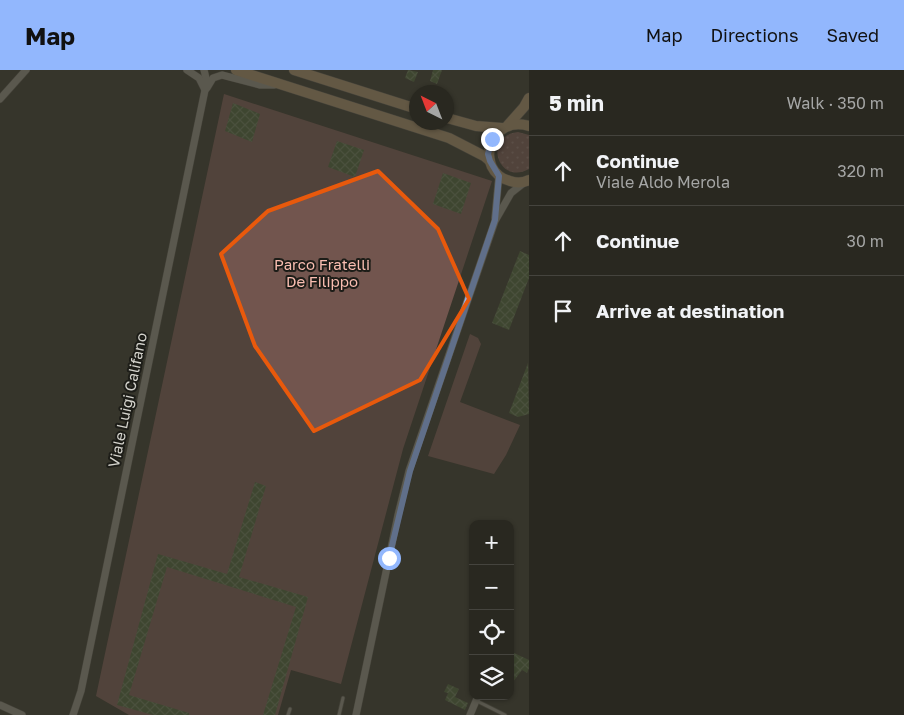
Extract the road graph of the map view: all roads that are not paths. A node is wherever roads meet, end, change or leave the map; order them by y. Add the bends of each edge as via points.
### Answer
1 (26, 70) edge
2 (187, 70) edge
3 (204, 70) edge
4 (236, 70) edge
5 (294, 70) edge
6 (279, 85) junction
7 (205, 90) junction
8 (529, 98) edge
9 (0, 99) edge
10 (409, 106) edge
11 (454, 120) edge
12 (529, 126) edge
13 (505, 127) junction
14 (490, 161) junction
15 (499, 176) junction
16 (527, 181) edge
17 (495, 220) junction
18 (343, 698) dead end
19 (476, 700) edge
20 (480, 700) edge
21 (0, 706) edge
22 (290, 709) dead end
23 (22, 715) edge
24 (73, 715) edge
25 (288, 715) edge
26 (340, 715) edge
27 (356, 715) edge
28 (470, 715) edge
29 (505, 715) edge

1 - 9 street
2 - 7 street via 199,78
3 - 7 street, Viale Luigi Califano
4 - 6 main road
5 - 10 main road
6 - 7 street via 260,85 222,75 213,78
6 - 14 main road via 449,138
7 - 24 street, Viale Luigi Califano
8 - 13 main road via 524,108
11 - 13 main road via 476,126
12 - 13 main road via 515,124
13 - 14 main road via 492,139 488,154
14 - 15 main road
15 - 16 main road via 515,183
15 - 17 street
16 - 17 street via 511,193
17 - 27 street via 410,471
18 - 26 lane
19 - 28 street
20 - 29 lane
21 - 23 street
22 - 25 lane

